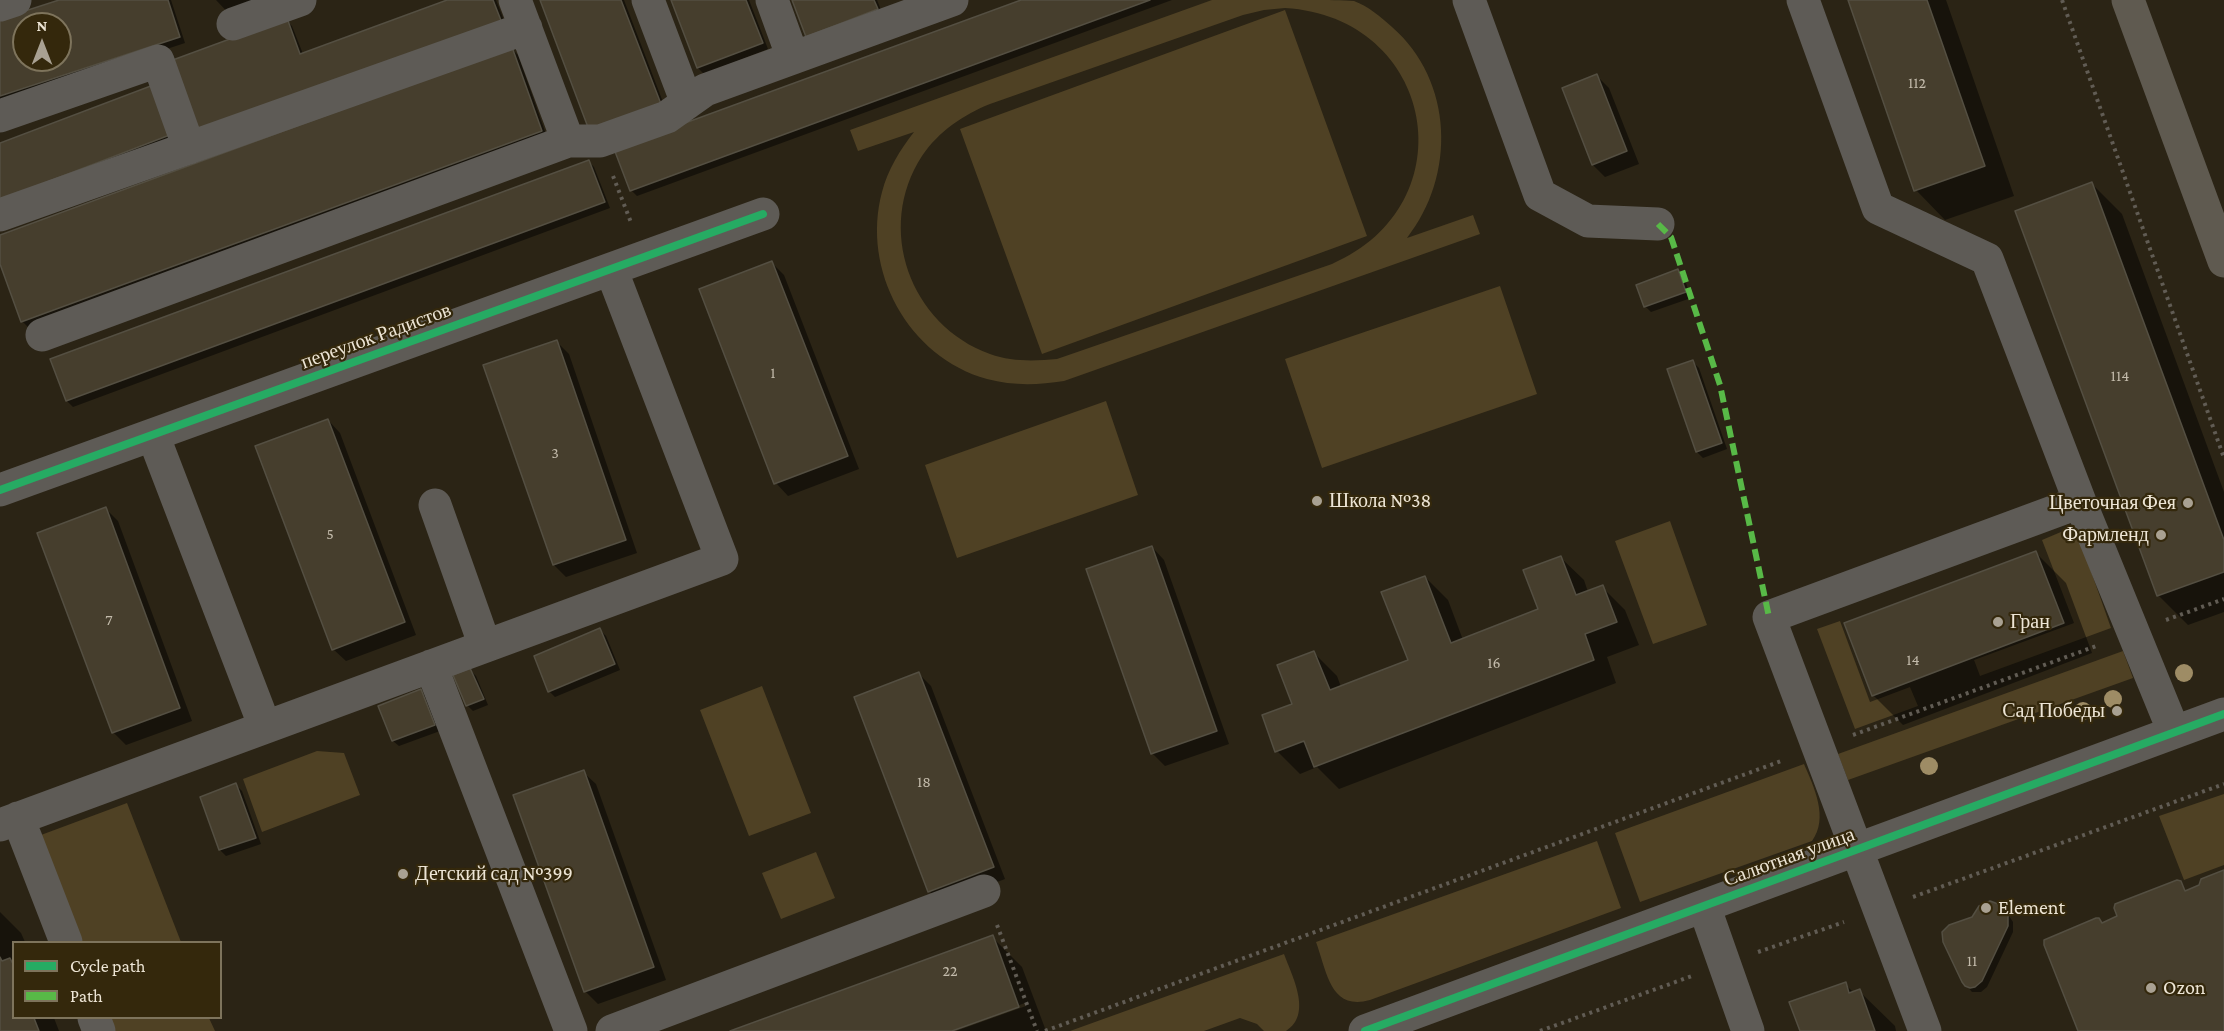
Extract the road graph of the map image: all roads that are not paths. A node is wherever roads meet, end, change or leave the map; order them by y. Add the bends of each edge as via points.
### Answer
1 (15, 0) edge
2 (300, 0) edge
3 (648, 0) edge
4 (772, 0) edge
5 (952, 0) edge
6 (1469, 0) edge
7 (1803, 0) edge
8 (2128, 0) edge
9 (0, 5) edge
10 (901, 9) edge
11 (520, 14) edge
12 (233, 24) dead end
13 (794, 58) junction
14 (687, 103) junction
15 (0, 116) edge
16 (568, 141) junction
17 (189, 148) junction
18 (763, 214) dead end
19 (0, 215) edge
20 (1658, 224) dead end
21 (2224, 261) edge
22 (610, 269) junction
23 (42, 335) dead end
24 (153, 435) junction
25 (0, 490) edge
26 (2080, 502) junction
27 (435, 505) dead end
28 (485, 646) junction
29 (431, 666) junction
30 (2224, 714) edge
31 (265, 727) junction
32 (2174, 732) junction
33 (9, 821) edge
34 (1857, 849) junction
35 (984, 891) road end
36 (1704, 906) junction
37 (66, 941) edge
38 (572, 1031) edge
39 (612, 1031) edge
40 (1365, 1031) edge
41 (1746, 1031) edge
42 (1925, 1031) edge

1 - 9 street
2 - 12 street
3 - 14 street
4 - 13 street
5 - 10 street
6 - 20 street via 1540,195 1588,221
7 - 26 street via 1878,208 1987,258
8 - 21 main road
10 - 13 street
11 - 16 street
11 - 17 street
13 - 14 street via 705,90
14 - 16 street via 667,117 600,141
15 - 17 street via 158,61
16 - 23 street
17 - 19 street
18 - 22 street, переулок Радистов
22 - 24 street, переулок Радистов
22 - 28 street via 722,559
24 - 25 street, переулок Радистов
24 - 31 street
26 - 32 street
26 - 34 street via 1769,617
27 - 28 street
28 - 29 street
29 - 31 street
29 - 38 street
30 - 32 street, Салютная улица
31 - 33 street
32 - 34 street, Салютная улица
33 - 37 street
34 - 36 street, Салютная улица
34 - 42 street
35 - 39 street
36 - 40 street, Салютная улица
36 - 41 street

